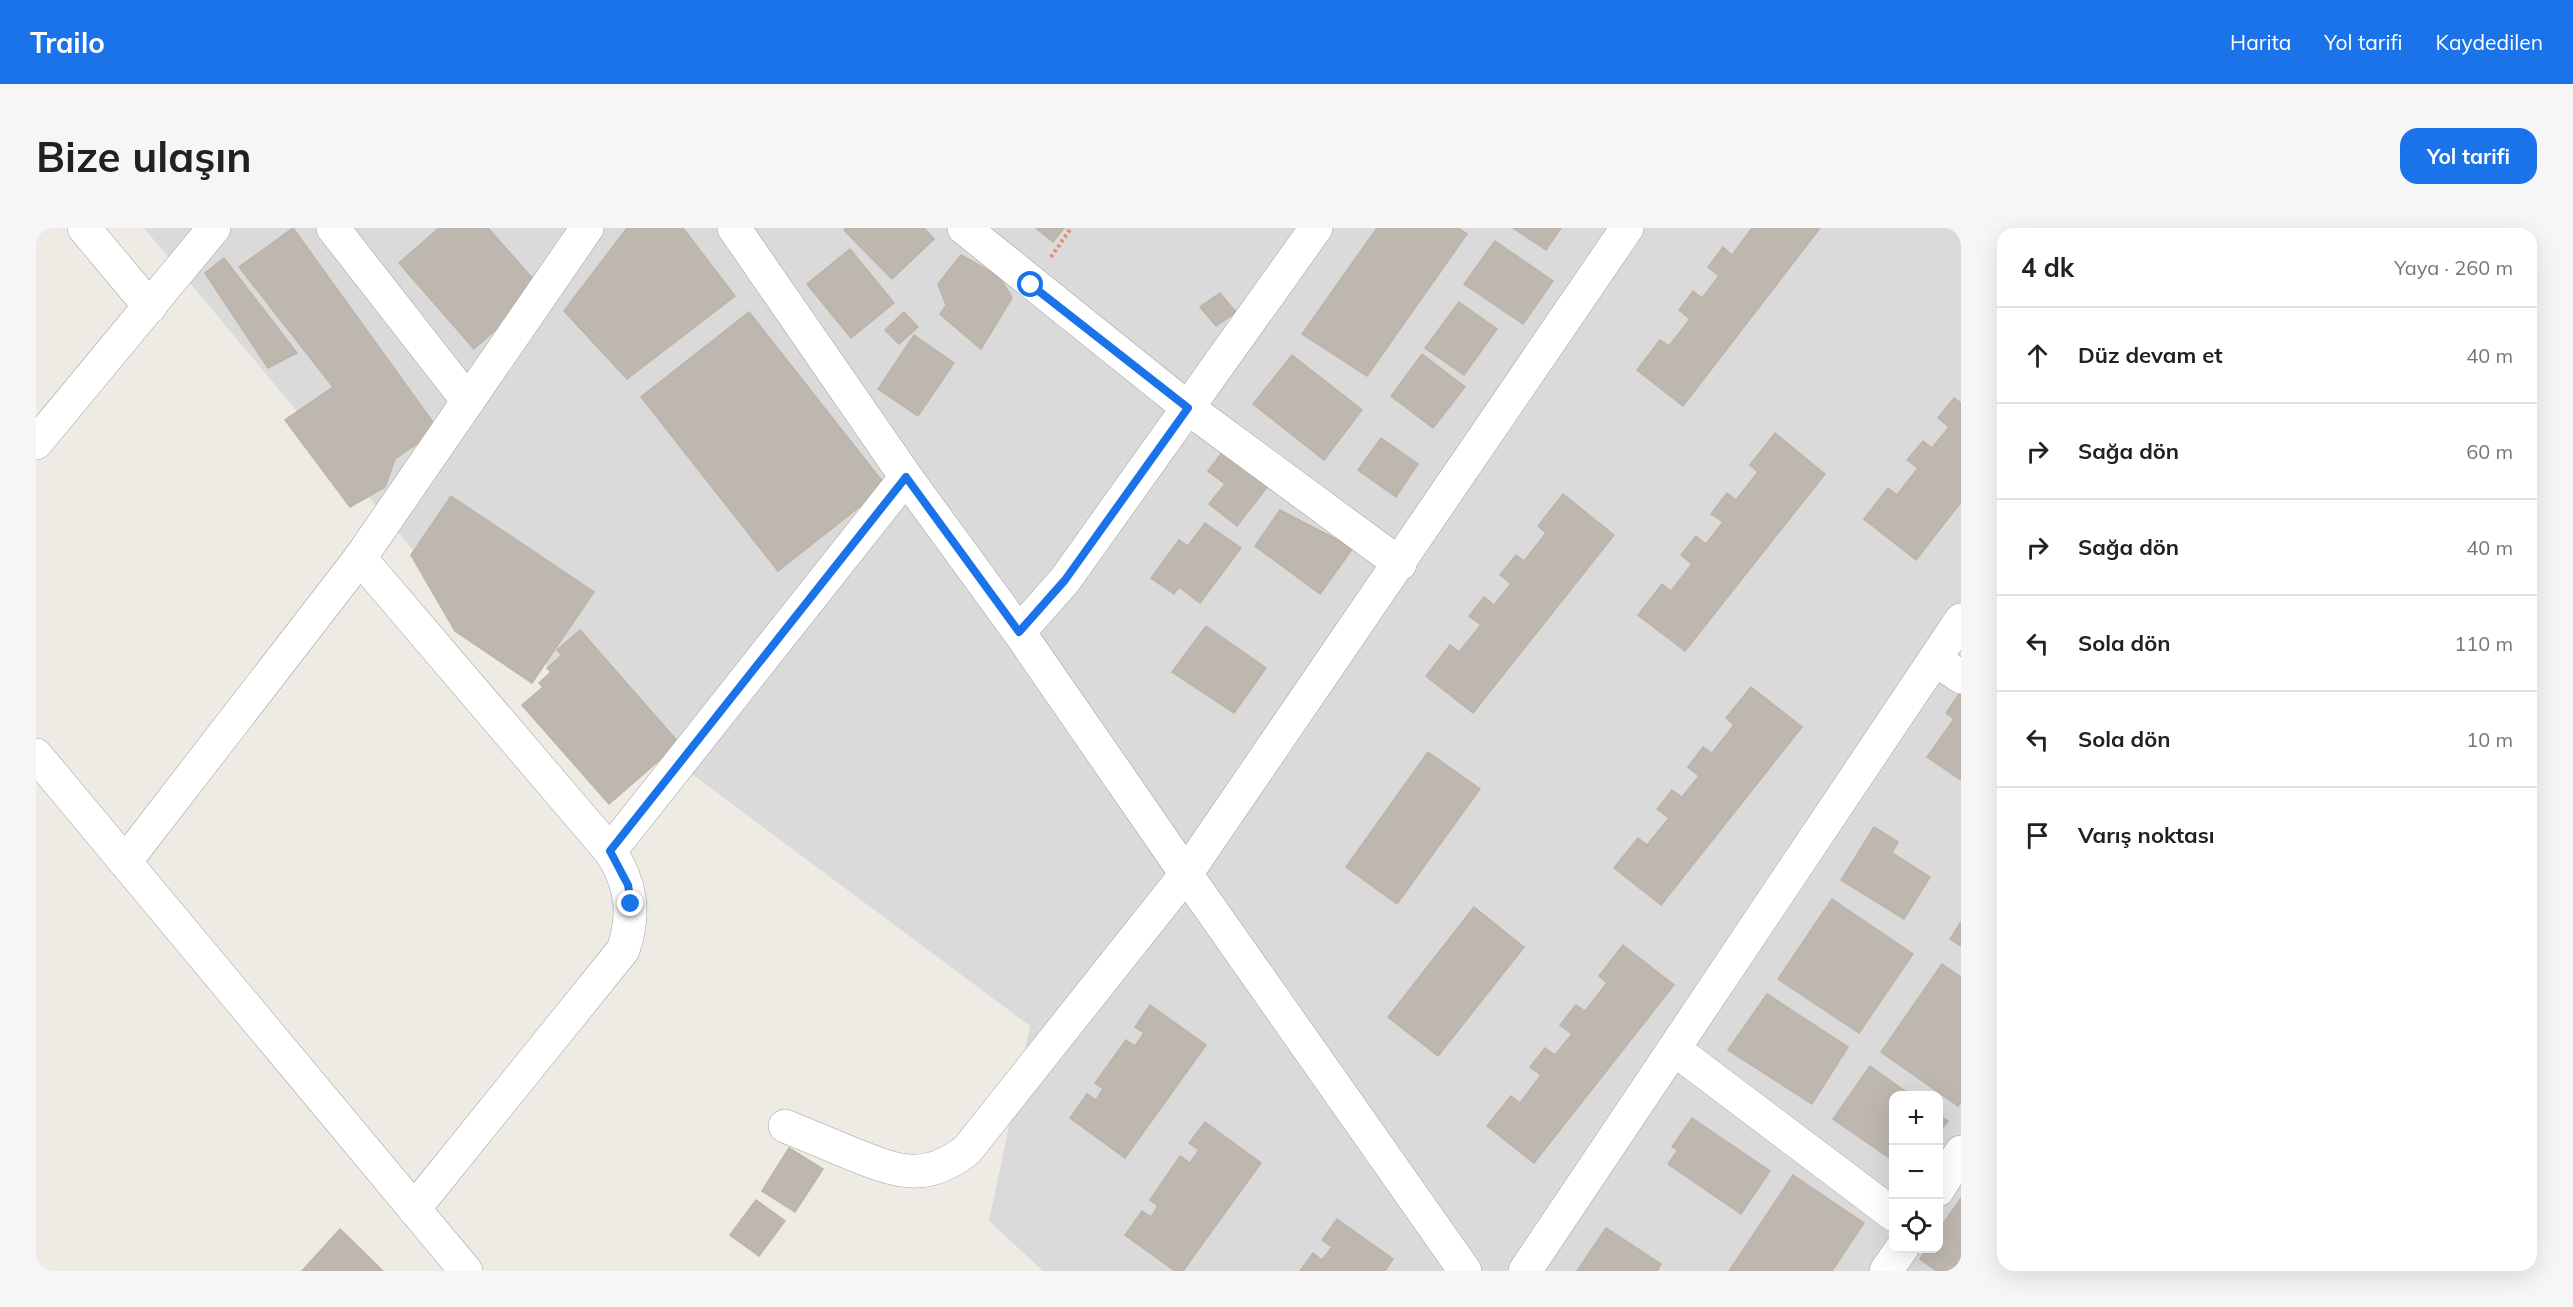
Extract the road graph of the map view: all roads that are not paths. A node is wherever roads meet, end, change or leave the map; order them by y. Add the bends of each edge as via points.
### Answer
1 (84, 228) edge
2 (214, 228) edge
3 (333, 228) edge
4 (587, 228) edge
5 (734, 228) edge
6 (964, 228) edge
7 (1316, 228) edge
8 (1627, 228) edge
9 (150, 308) junction
10 (468, 401) junction
11 (1188, 408) junction
12 (36, 443) edge
13 (906, 477) junction
14 (360, 558) junction
15 (1400, 564) junction
16 (1961, 620) edge
17 (1019, 632) junction
18 (1948, 668) edge
19 (36, 755) edge
20 (610, 851) junction
21 (125, 862) junction
22 (1186, 874) junction
23 (1674, 1049) junction
24 (785, 1126) dead end
25 (1961, 1152) edge
26 (1943, 1182) edge
27 (414, 1209) junction
28 (1889, 1212) edge
29 (1899, 1253) edge
30 (466, 1271) edge
31 (1465, 1271) edge
32 (1525, 1271) edge
33 (1886, 1271) edge

1 - 9 street
2 - 9 street
3 - 10 street
4 - 10 street
5 - 13 street
6 - 11 street
7 - 11 street
8 - 15 street
9 - 12 street
10 - 14 street
11 - 15 street
11 - 17 street via 1065,580
13 - 17 street
13 - 20 street
14 - 20 street
14 - 21 street
15 - 22 street
16 - 18 street
17 - 22 street
18 - 23 street
19 - 21 street
20 - 27 street via 628,885 631,904 623,950
21 - 27 street
22 - 24 street via 956,1159 930,1170 891,1170
22 - 31 street
23 - 28 street
23 - 32 street
25 - 26 street
27 - 30 street
29 - 33 street

